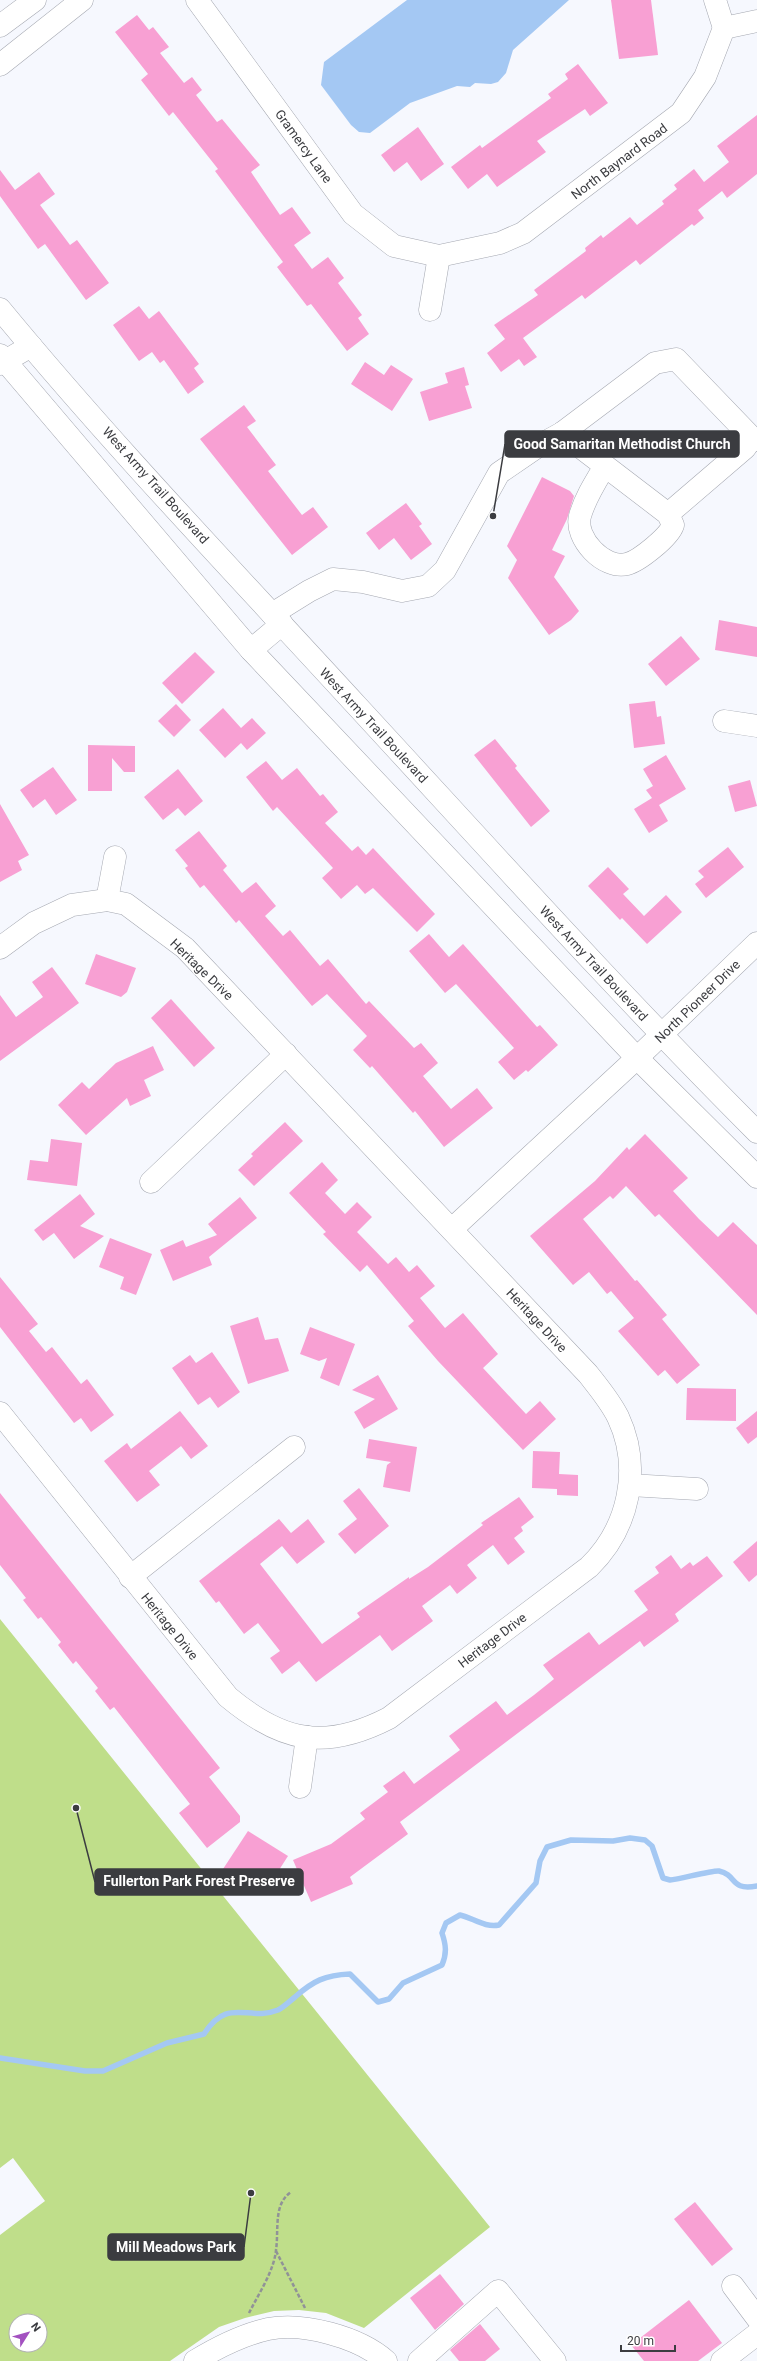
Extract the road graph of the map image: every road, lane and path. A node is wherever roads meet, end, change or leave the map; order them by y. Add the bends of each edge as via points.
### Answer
1 (35, 0) edge
2 (82, 0) edge
3 (197, 0) edge
4 (715, 0) edge
5 (757, 21) edge
6 (0, 26) edge
7 (724, 28) junction
8 (0, 65) edge
9 (439, 256) junction
10 (0, 309) edge
11 (430, 310) dead end
12 (31, 346) junction
13 (2, 360) edge
14 (562, 433) junction
15 (755, 439) edge
16 (601, 463) junction
17 (668, 514) junction
18 (277, 619) junction
19 (251, 650) junction
20 (724, 721) dead end
21 (757, 726) edge
22 (116, 857) dead end
23 (107, 900) junction
24 (757, 943) edge
25 (0, 948) edge
26 (660, 1036) junction
27 (286, 1054) junction
28 (637, 1058) junction
29 (757, 1132) edge
30 (757, 1177) edge
31 (152, 1182) dead end
32 (452, 1229) junction
33 (0, 1413) edge
34 (294, 1448) dead end
35 (630, 1485) junction
36 (697, 1489) dead end
37 (130, 1577) junction
38 (307, 1737) junction
39 (300, 1787) dead end
40 (291, 2192) dead end
41 (276, 2251) junction
42 (733, 2286) dead end
43 (757, 2318) edge
44 (316, 2331) junction
45 (757, 2334) edge
46 (237, 2339) junction
47 (195, 2361) edge
48 (386, 2361) edge
49 (419, 2361) edge
50 (555, 2361) edge
51 (722, 2361) edge

1 - 6 street
2 - 8 street
3 - 9 street, Gramercy Lane via 353,214 394,246
4 - 7 street
5 - 7 street
7 - 9 street, North Baynard Road via 705,77 681,114 523,232 500,243
9 - 11 street
10 - 12 street, West Army Trail Boulevard
12 - 13 street
12 - 18 street, West Army Trail Boulevard
13 - 19 street
14 - 15 street via 655,363 676,359
14 - 16 street
14 - 18 street via 499,473 445,570 428,586 402,591 364,582 333,579 309,591
15 - 17 street
16 - 17 street
16 - 17 street via 580,517 580,528 581,534 590,546 610,564 627,564 643,556 671,532 673,525
18 - 19 street
18 - 26 street, West Army Trail Boulevard
19 - 28 street
20 - 21 street
22 - 23 street
23 - 25 street, Heritage Drive via 72,905 34,923
23 - 27 street, Heritage Drive via 126,904 184,948
24 - 26 street, North Pioneer Drive
26 - 28 street, North Pioneer Drive
26 - 29 street, West Army Trail Boulevard
27 - 31 street
27 - 32 street, Heritage Drive
28 - 30 street
28 - 32 street
32 - 35 street, Heritage Drive via 604,1394 618,1416 627,1440
33 - 37 street, Heritage Drive
34 - 37 street
35 - 36 street
35 - 38 street, Heritage Drive via 624,1515 599,1558 589,1567 389,1718 366,1730
37 - 38 street, Heritage Drive via 228,1697 252,1717 279,1731
38 - 39 street
40 - 41 path via 282,2201 279,2210
41 - 44 path
41 - 46 path via 266,2280
42 - 43 street
44 - 46 street via 269,2329
44 - 48 street via 357,2342
45 - 51 street
46 - 47 street
49 - 50 street via 498,2290

